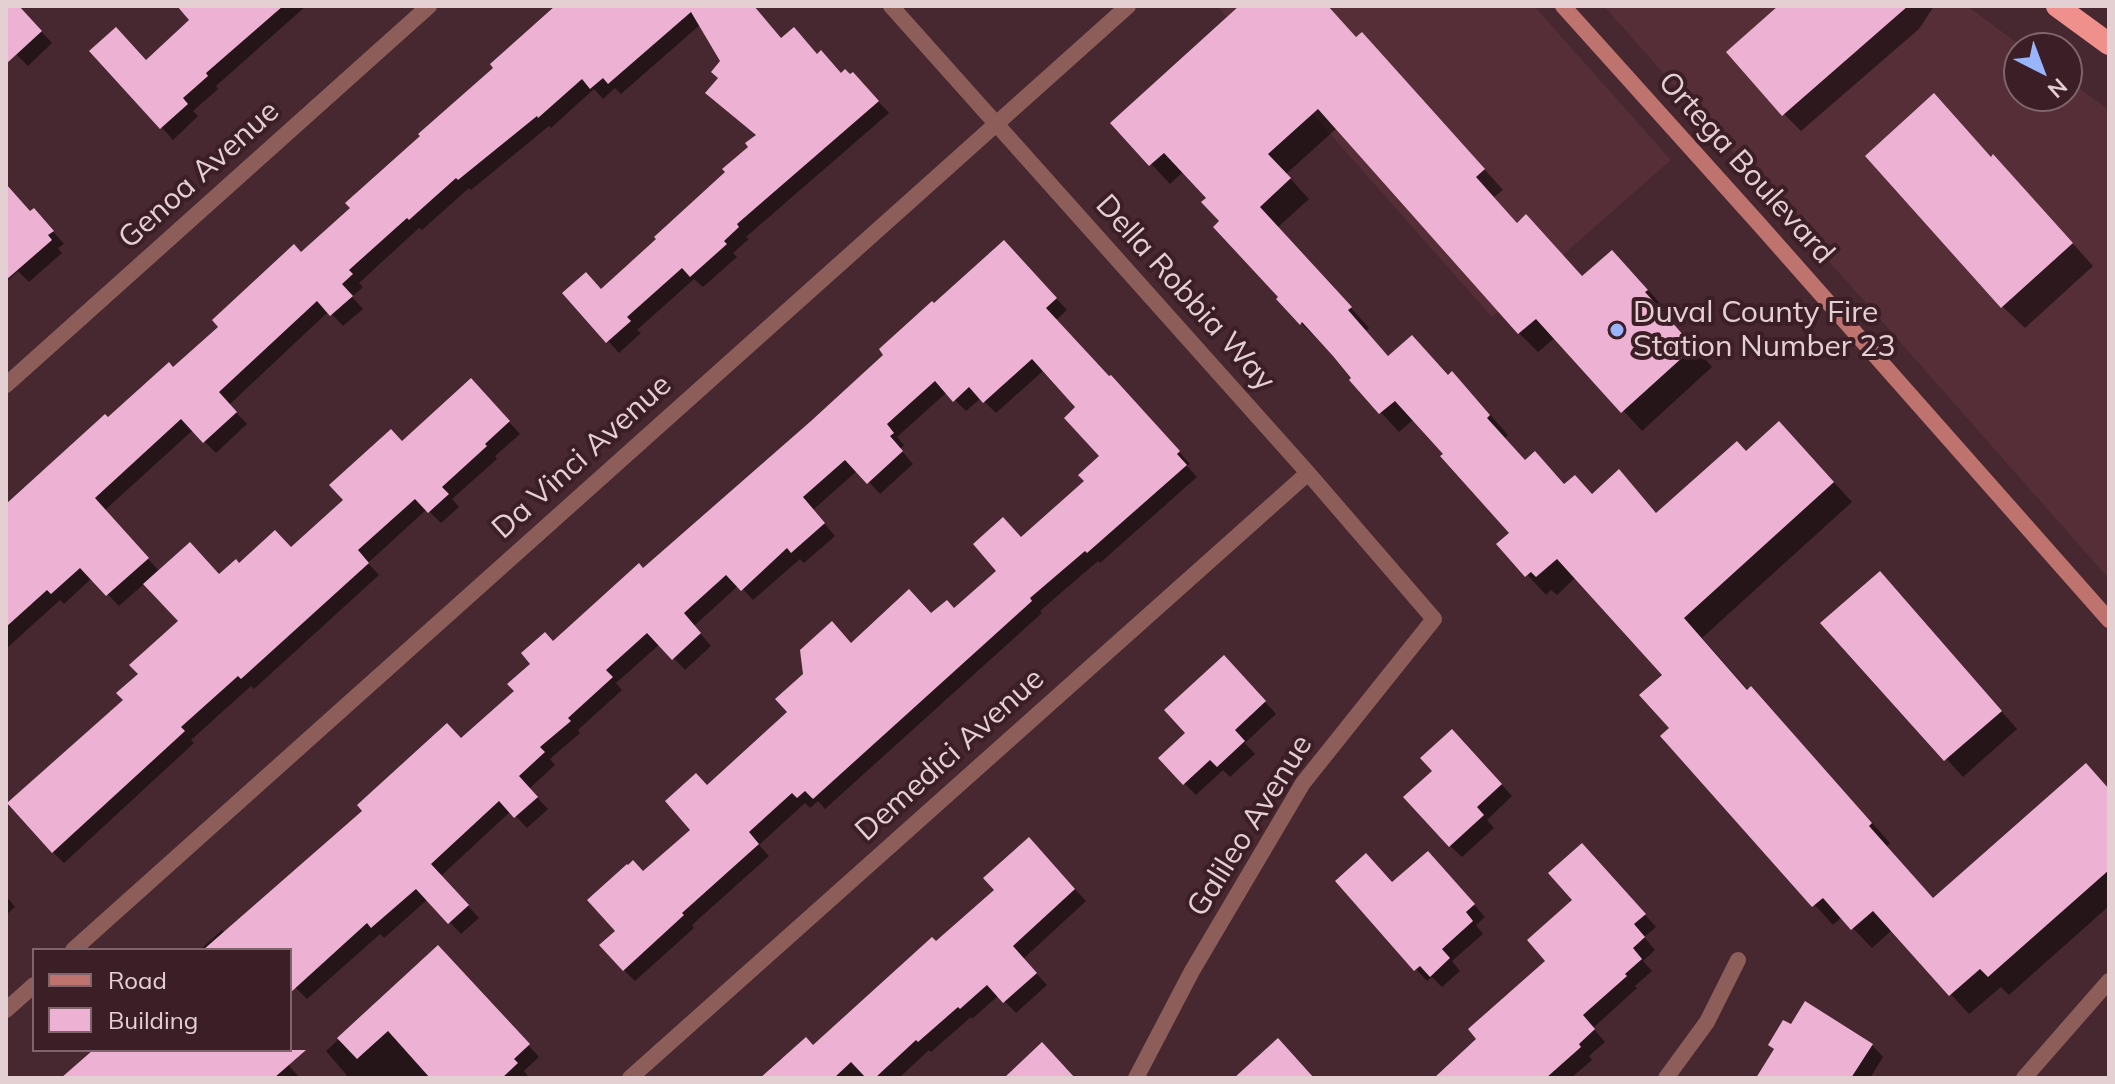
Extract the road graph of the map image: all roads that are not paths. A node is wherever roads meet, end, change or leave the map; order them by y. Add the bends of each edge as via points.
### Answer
1 (429, 6) edge
2 (891, 6) edge
3 (1128, 6) edge
4 (1563, 6) edge
5 (2057, 6) edge
6 (2109, 44) edge
7 (997, 123) junction
8 (6, 385) edge
9 (1308, 473) junction
10 (1434, 619) joint
11 (2109, 620) edge
12 (75, 948) edge
13 (1738, 960) dead end
14 (2109, 981) edge
15 (32, 987) edge
16 (6, 1010) edge
17 (630, 1078) edge
18 (1136, 1078) edge
19 (1666, 1078) edge
20 (2024, 1078) edge

1 - 8 street, Genoa Avenue
2 - 7 street, Della Robbia Way
3 - 7 street, Da Vinci Avenue
4 - 11 main road, Ortega Boulevard
5 - 6 highway
7 - 9 street, Della Robbia Way
7 - 12 street, Da Vinci Avenue
9 - 10 street, Della Robbia Way
9 - 17 street, Demedici Avenue
10 - 18 street, Galileo Avenue via 1303,783
13 - 19 street via 1707,1022
14 - 20 street
15 - 16 street

